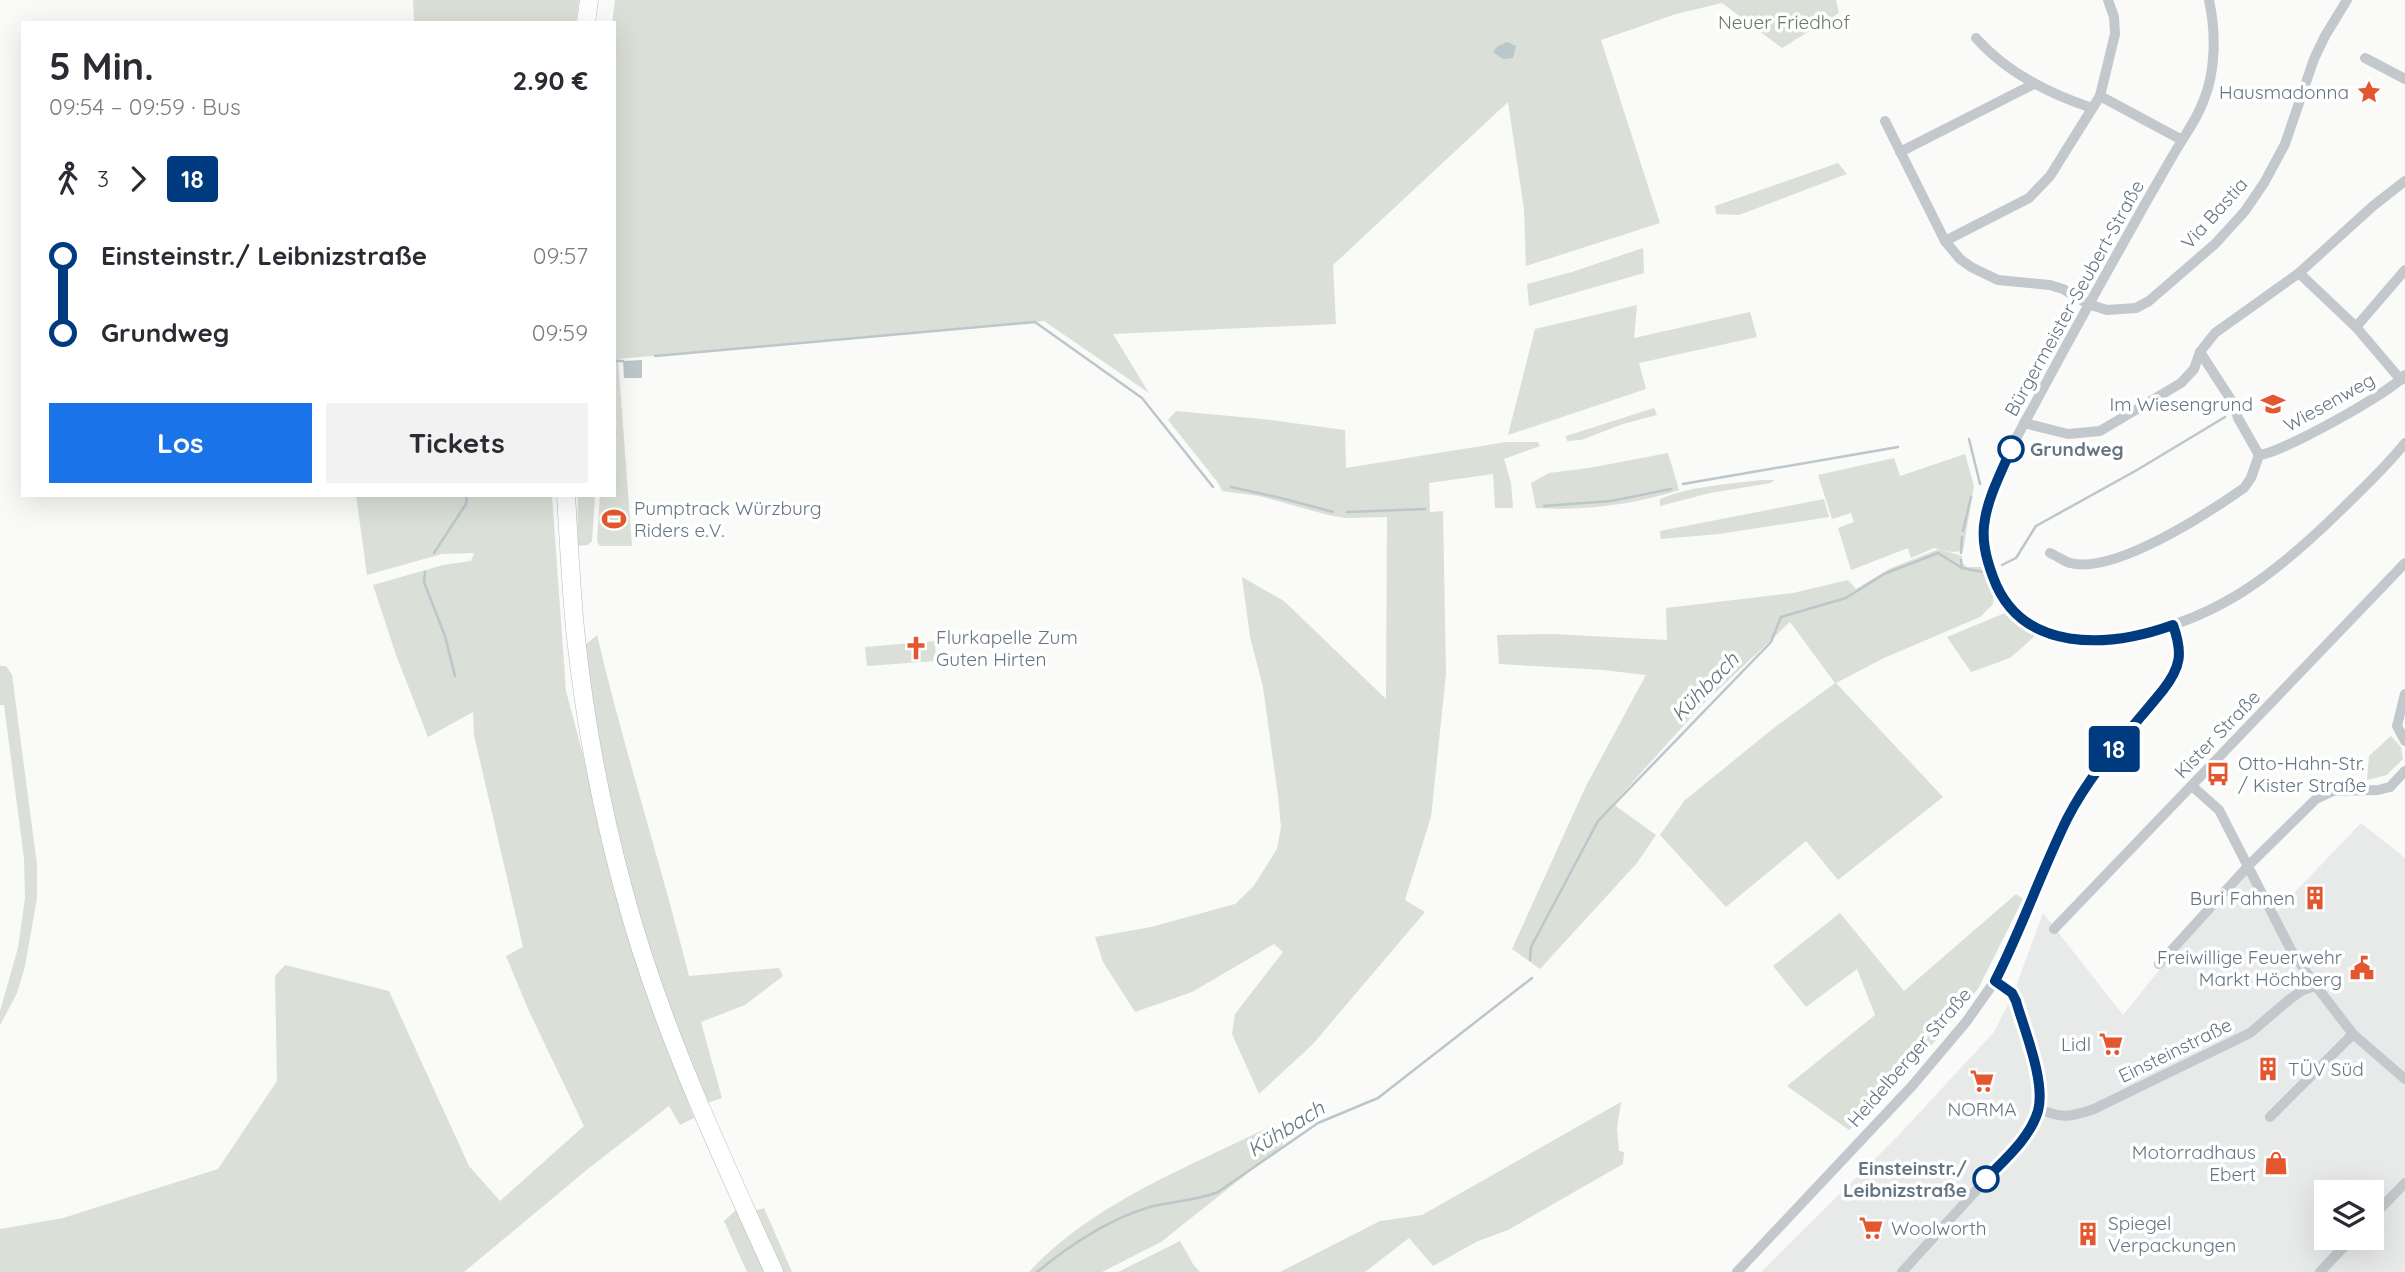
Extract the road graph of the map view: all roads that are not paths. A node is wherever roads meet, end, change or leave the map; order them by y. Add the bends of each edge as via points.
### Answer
1 (589, 0) edge
2 (2108, 0) edge
3 (2209, 0) edge
4 (2347, 0) edge
5 (586, 21) edge
6 (1976, 38) dead end
7 (2365, 58) dead end
8 (2405, 79) edge
9 (2034, 84) junction
10 (2100, 96) junction
11 (2092, 108) junction
12 (1885, 121) dead end
13 (2182, 140) junction
14 (1900, 152) junction
15 (2405, 181) edge
16 (1945, 241) junction
17 (2405, 270) edge
18 (2299, 273) junction
19 (2088, 304) junction
20 (2356, 327) junction
21 (2200, 352) junction
22 (2403, 377) edge
23 (2024, 424) junction
24 (2405, 443) edge
25 (2259, 455) junction
26 (566, 497) edge
27 (2050, 553) dead end
28 (2405, 563) edge
29 (2173, 625) junction
30 (2405, 694) edge
31 (2405, 741) edge
32 (2403, 777) edge
33 (2192, 786) junction
34 (2249, 865) junction
35 (2054, 929) dead end
36 (2159, 964) dead end
37 (1995, 981) junction
38 (2316, 986) junction
39 (2353, 1034) junction
40 (2405, 1079) edge
41 (2039, 1110) junction
42 (2270, 1117) dead end
43 (2405, 1183) edge
44 (2384, 1205) edge
45 (2341, 1250) edge
46 (774, 1272) edge
47 (1737, 1272) edge
48 (1902, 1272) edge
49 (2320, 1272) edge

1 - 5 main road
2 - 10 street via 2115,34
3 - 13 street, Bürgermeister-Seubert-Straße via 2210,78 2204,101
4 - 19 street, Via Bastia via 2314,59 2285,144 2245,211 2215,244 2149,301 2122,310
6 - 9 street
7 - 8 street
9 - 11 street
9 - 14 street
10 - 11 street
10 - 13 street
11 - 16 street via 2039,190
12 - 14 street, Via Bastia
13 - 19 street, Bürgermeister-Seubert-Straße
14 - 16 street, Via Bastia
15 - 18 street
16 - 19 street, Via Bastia via 1960,259 1986,274 2050,285
17 - 20 street
18 - 20 street
18 - 21 street via 2215,333
19 - 23 street, Bürgermeister-Seubert-Straße
20 - 22 street
21 - 23 street via 2194,369 2181,383 2100,431 2068,435
21 - 25 street
22 - 25 street, Wiesenweg via 2296,442
23 - 29 street, Bürgermeister-Seubert-Straße via 1985,519 1987,561 2007,603 2029,624 2069,640 2112,639
24 - 29 street via 2284,563 2207,612
25 - 27 street via 2244,488 2137,552 2095,563 2071,563
26 - 46 main road via 586,708 623,889 653,986 704,1116
28 - 33 street, Kister Straße
29 - 37 street, Heidelberger Straße via 2180,654 2174,677 2082,792
30 - 31 street via 2397,726
32 - 34 street via 2390,787 2333,791 2316,799
33 - 34 street via 2219,810
33 - 35 street, Kister Straße
34 - 36 street
34 - 38 street via 2291,950
37 - 41 street via 2016,1001 2039,1087
37 - 47 street, Heidelberger Straße via 1912,1086
38 - 39 street
38 - 41 street, Einsteinstraße via 2290,999 2250,1033 2094,1110 2058,1117
39 - 40 street
39 - 42 street
41 - 48 street via 2022,1140
43 - 44 street
45 - 49 street

